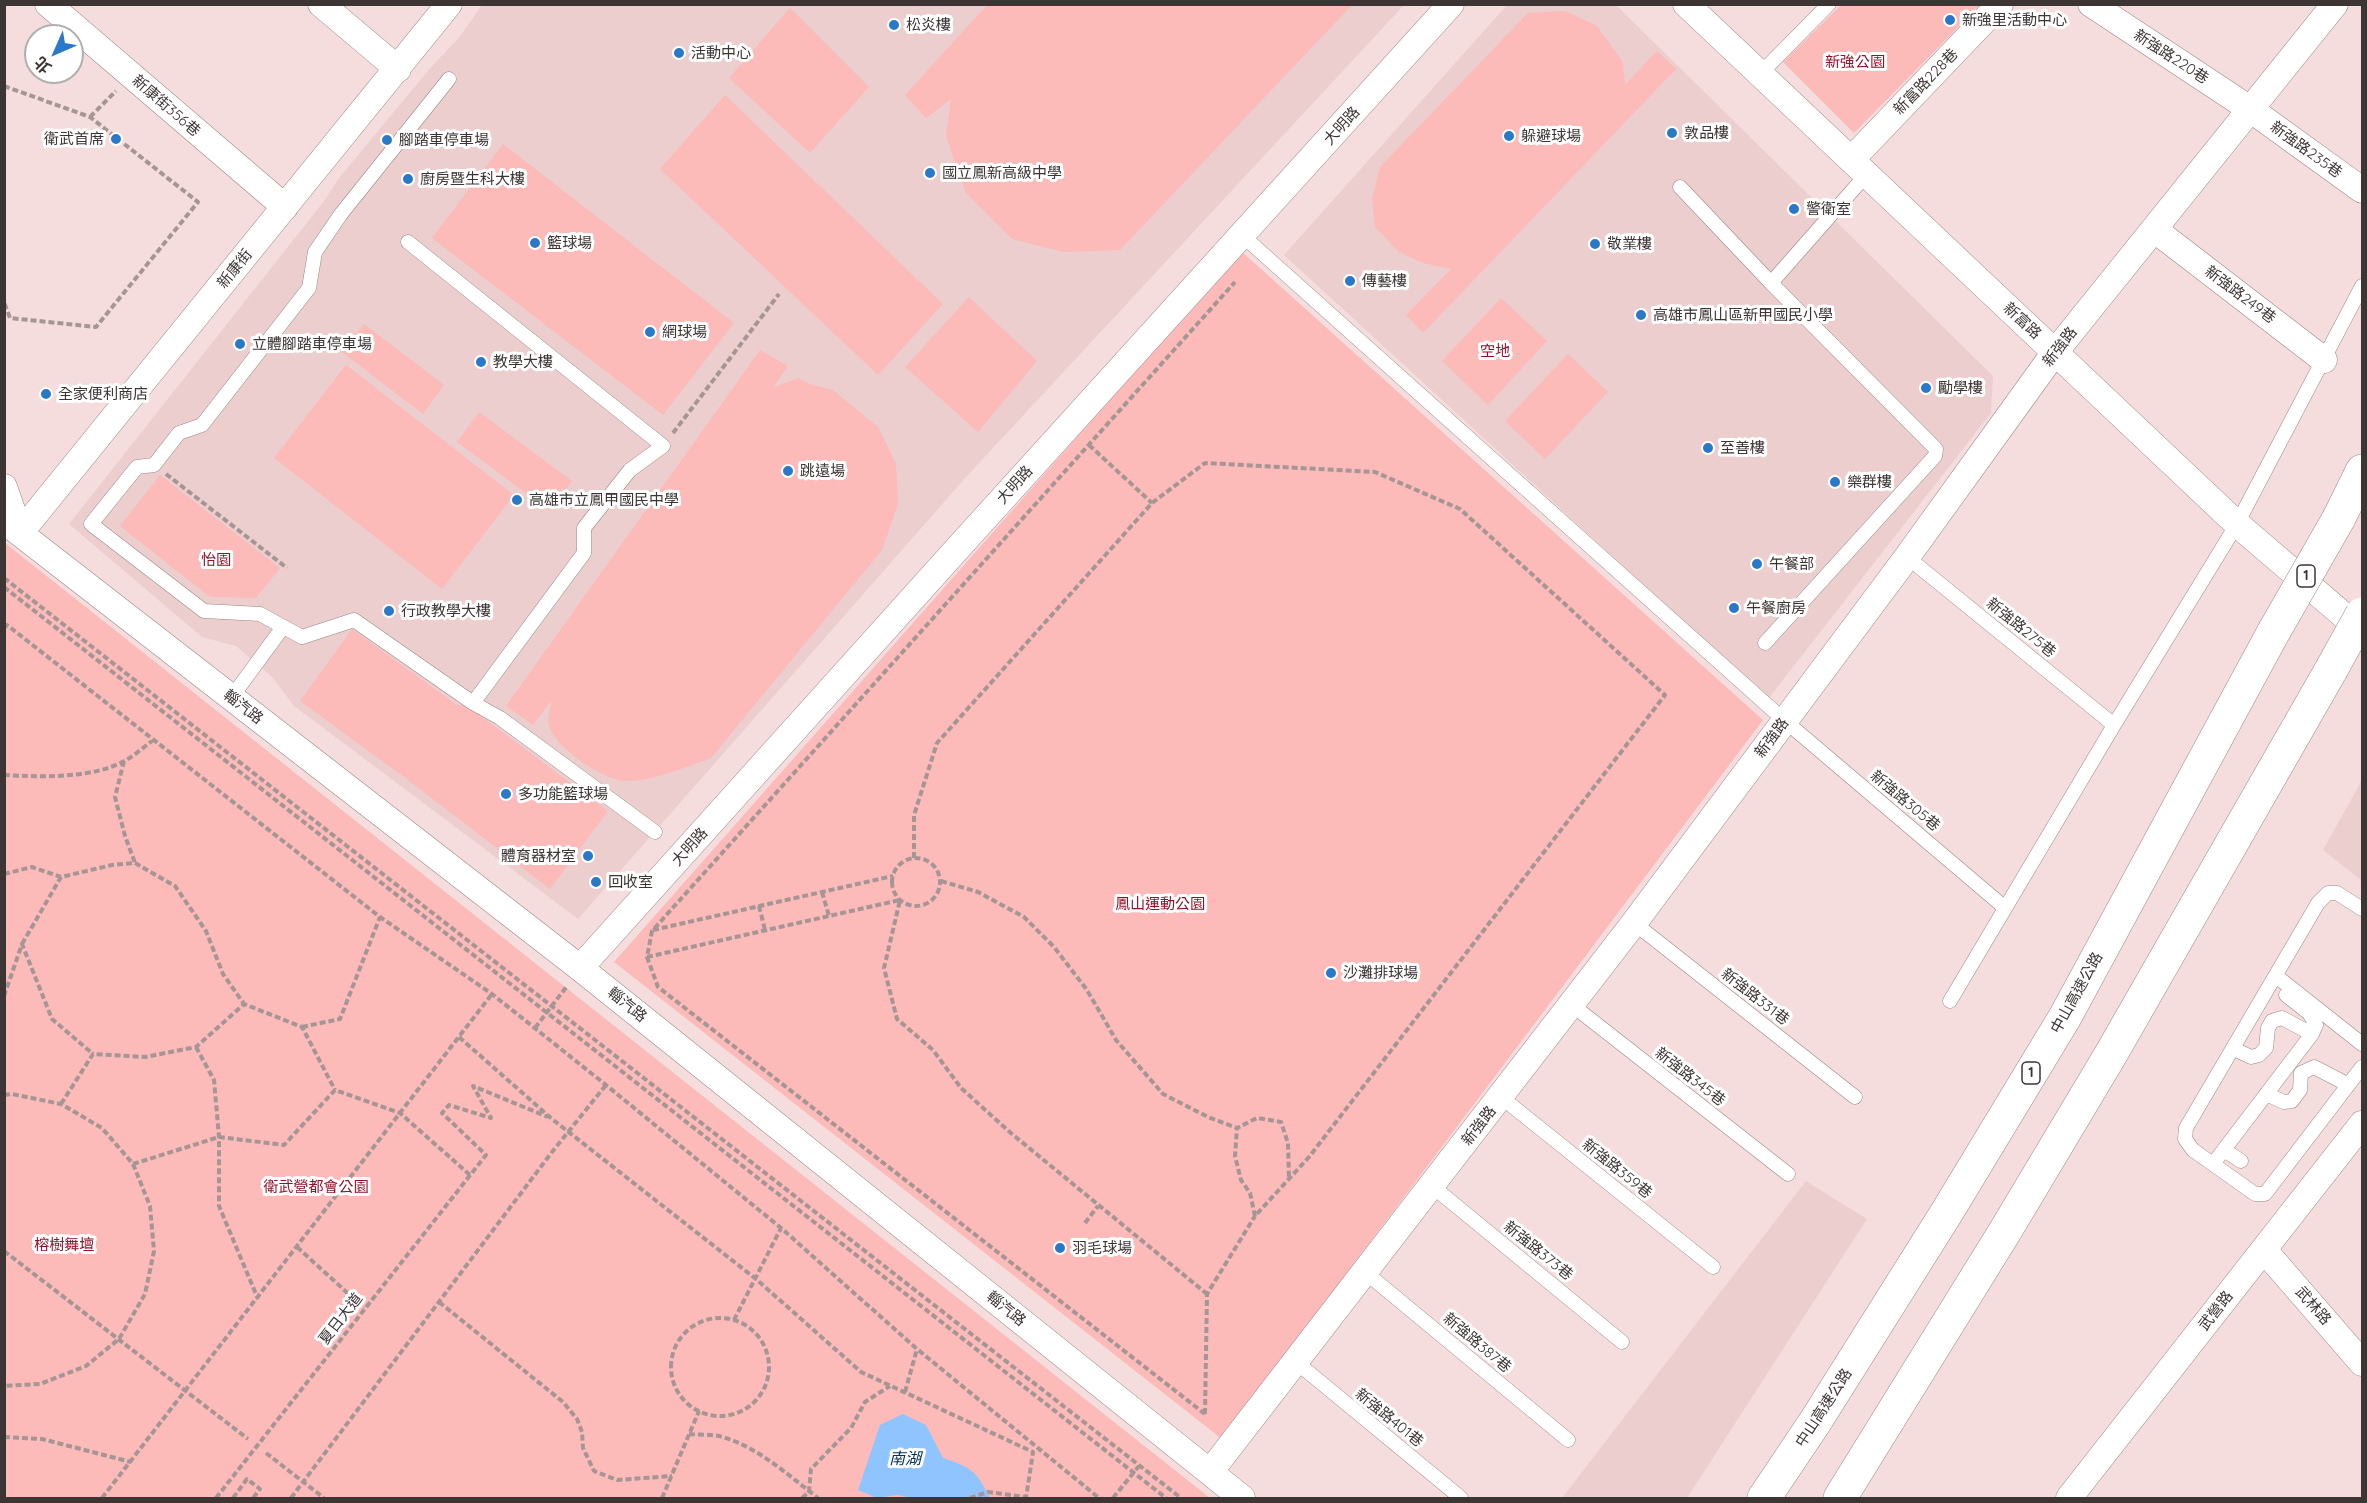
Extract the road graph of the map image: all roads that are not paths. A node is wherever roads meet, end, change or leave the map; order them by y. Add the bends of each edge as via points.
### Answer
1 (48, 4) edge
2 (321, 4) edge
3 (449, 4) edge
4 (1451, 4) edge
5 (1686, 4) edge
6 (1830, 4) edge
7 (2000, 4) edge
8 (2091, 4) edge
9 (2335, 4) edge
10 (398, 69) junction
11 (1760, 74) junction
12 (449, 79) dead end
13 (2250, 110) junction
14 (1859, 167) junction
15 (1680, 187) dead end
16 (2362, 190) edge
17 (285, 207) junction
18 (2155, 230) junction
19 (1243, 236) junction
20 (408, 242) dead end
21 (1771, 283) junction
22 (2362, 286) edge
23 (2055, 352) junction
24 (2324, 360) junction
25 (2362, 471) edge
26 (4, 487) edge
27 (2237, 524) junction
28 (12, 527) edge
29 (1907, 557) junction
30 (2362, 614) edge
31 (283, 627) junction
32 (2362, 631) edge
33 (1766, 643) dead end
34 (231, 698) junction
35 (473, 703) junction
36 (1785, 720) junction
37 (2114, 725) junction
38 (655, 832) dead end
39 (2004, 907) junction
40 (2362, 909) edge
41 (1634, 923) junction
42 (580, 968) junction
43 (2276, 976) junction
44 (2286, 995) dead end
45 (1950, 1001) dead end
46 (1572, 1005) junction
47 (2312, 1034) junction
48 (2362, 1044) edge
49 (2234, 1049) junction
50 (2362, 1067) edge
51 (2347, 1087) junction
52 (2266, 1094) junction
53 (1501, 1097) junction
54 (1855, 1098) dead end
55 (2362, 1124) edge
56 (2224, 1149) junction
57 (2241, 1161) dead end
58 (2213, 1164) junction
59 (1788, 1174) dead end
60 (1432, 1186) junction
61 (2264, 1250) junction
62 (1713, 1267) dead end
63 (1365, 1272) junction
64 (1622, 1342) dead end
65 (1296, 1362) junction
66 (2362, 1363) edge
67 (1568, 1440) dead end
68 (1210, 1472) junction
69 (1242, 1498) edge
70 (1461, 1498) edge
71 (1764, 1498) edge
72 (1840, 1498) edge
73 (2069, 1498) edge

1 - 17 street, 新康街356巷
2 - 10 street
3 - 10 street, 新康街
4 - 19 street, 大明路
5 - 11 street, 新富路
6 - 11 lane
7 - 14 street, 新富路228巷
8 - 13 street, 新強路220巷
9 - 13 street, 新強路
10 - 17 street, 新康街
11 - 14 street, 新富路
12 - 31 lane via 341,214 315,252 309,288 202,425 179,433 154,465 137,467 91,524 204,611 260,614
13 - 16 street, 新強路235巷
13 - 18 street, 新強路
14 - 21 lane
14 - 23 street, 新富路
15 - 21 lane
17 - 28 street, 新康街
18 - 23 street, 新強路
18 - 24 street, 新強路249巷
19 - 36 lane, 新強路305巷
19 - 42 street, 大明路
20 - 35 lane via 663,446 630,470 584,528 584,553
21 - 33 lane via 1936,449 1935,456
22 - 24 lane
23 - 27 street, 新富路
23 - 29 street, 新強路
24 - 27 lane
25 - 71 highway, 中山高速公路 / 1, bridge via 2065,1017 1935,1232
26 - 28 street
27 - 32 street, 新富路
27 - 37 lane
28 - 34 street, 輜汽路
29 - 36 street, 新強路
29 - 37 lane, 新強路275巷
30 - 72 highway, bridge via 2112,1053
31 - 34 lane
31 - 35 lane via 302,637 354,620
34 - 42 street, 輜汽路
35 - 38 lane via 500,718
36 - 39 lane, 新強路305巷
36 - 41 street, 新強路
37 - 39 lane
39 - 45 lane
40 - 43 lane via 2337,893 2328,893 2318,903
41 - 46 street, 新強路
41 - 54 lane, 新強路331巷
42 - 68 street, 輜汽路
43 - 48 lane
43 - 49 lane
44 - 47 lane via 2309,1013 2316,1025
46 - 53 street, 新強路
46 - 59 lane, 新強路345巷
47 - 49 lane via 2282,1018 2272,1021 2266,1048 2259,1055 2251,1057
47 - 52 lane
49 - 58 lane via 2186,1128 2185,1139 2193,1150
50 - 51 lane
51 - 52 lane via 2314,1067 2301,1073 2300,1090 2292,1101
51 - 58 lane via 2265,1194 2255,1194
52 - 56 lane
53 - 60 street, 新強路
53 - 62 lane, 新強路359巷
55 - 61 street, 武營路
56 - 57 lane
56 - 58 lane
60 - 63 street, 新強路
60 - 64 lane, 新強路373巷
61 - 66 street, 武林路
61 - 73 street, 武營路
63 - 65 street, 新強路
63 - 67 lane, 新強路387巷
65 - 68 street, 新強路
65 - 70 lane, 新強路401巷
68 - 69 street, 輜汽路

